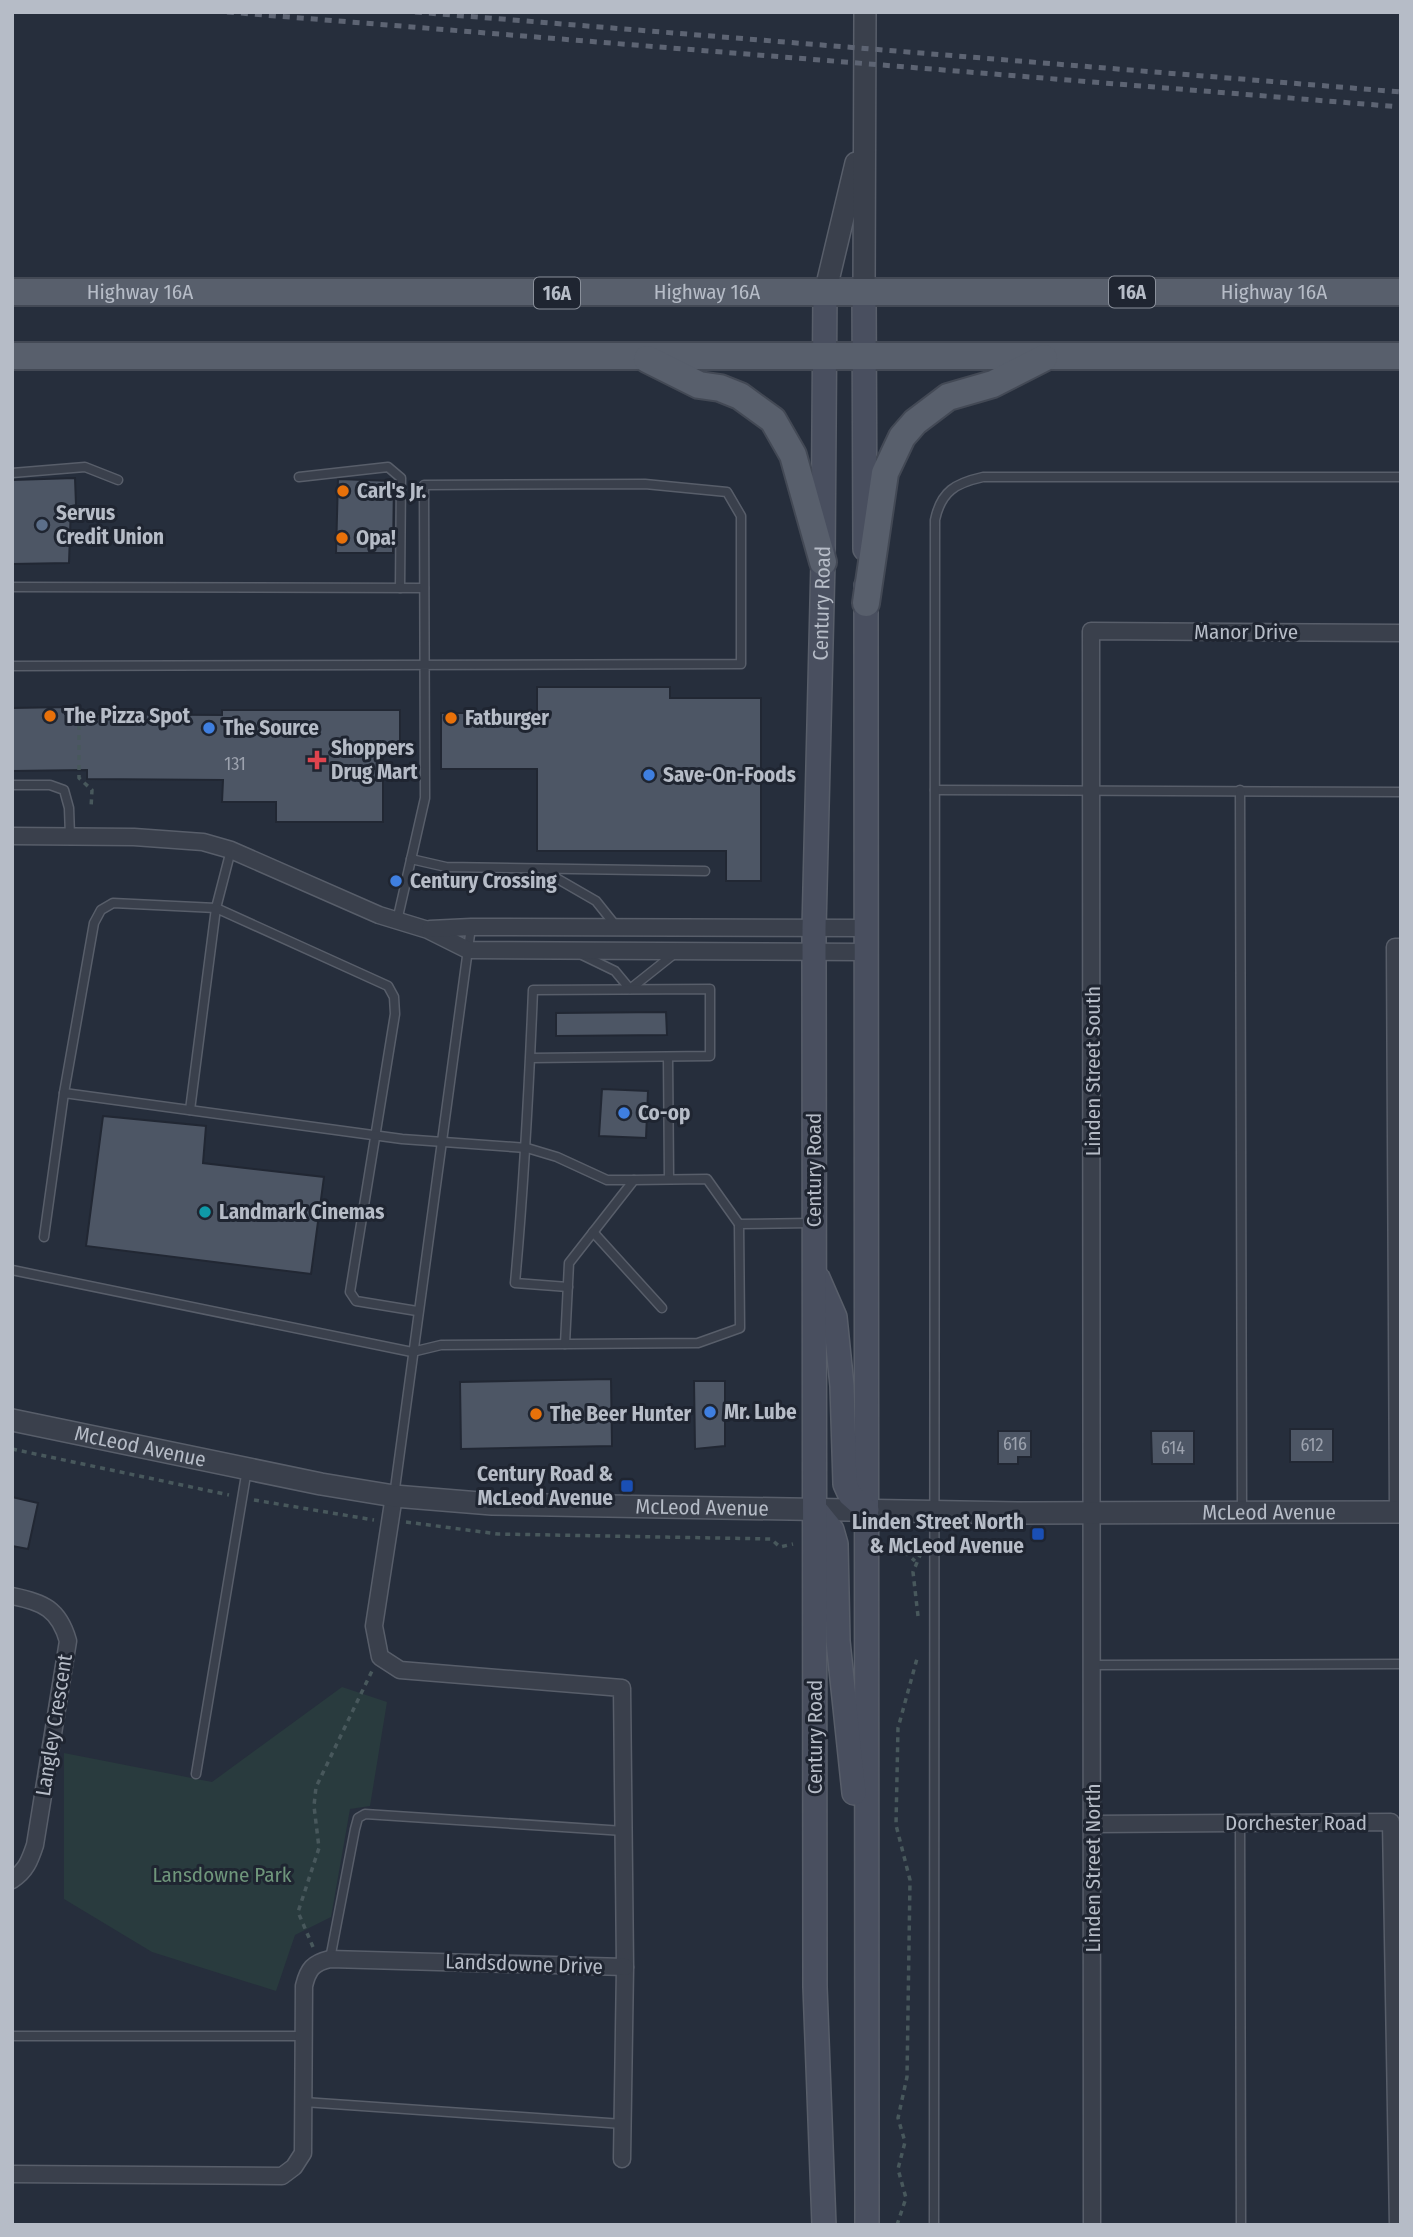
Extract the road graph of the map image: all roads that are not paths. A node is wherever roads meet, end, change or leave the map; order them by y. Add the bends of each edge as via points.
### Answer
1 (865, 12) edge
2 (866, 120) junction
3 (12, 292) edge
4 (1401, 292) edge
5 (825, 293) junction
6 (864, 293) junction
7 (1050, 355) junction
8 (12, 356) edge
9 (642, 356) junction
10 (824, 356) junction
11 (864, 356) junction
12 (1401, 356) edge
13 (12, 473) edge
14 (299, 477) dead end
15 (1401, 477) edge
16 (118, 480) dead end
17 (823, 562) junction
18 (12, 587) edge
19 (400, 588) junction
20 (424, 588) junction
21 (866, 603) junction
22 (1091, 631) joint
23 (1401, 633) edge
24 (424, 664) junction
25 (12, 666) edge
26 (12, 786) edge
27 (1092, 789) junction
28 (935, 790) junction
29 (1240, 790) junction
30 (1401, 792) edge
31 (12, 836) edge
32 (70, 836) junction
33 (231, 849) junction
34 (411, 859) junction
35 (541, 869) junction
36 (705, 871) dead end
37 (216, 908) junction
38 (397, 921) junction
39 (471, 926) junction
40 (618, 928) junction
41 (865, 928) junction
42 (814, 929) junction
43 (428, 930) junction
44 (1401, 947) edge
45 (468, 950) junction
46 (573, 950) junction
47 (678, 951) junction
48 (814, 952) junction
49 (865, 952) junction
50 (631, 989) junction
51 (667, 1057) junction
52 (531, 1058) junction
53 (64, 1093) junction
54 (1398, 1106) edge
55 (190, 1110) junction
56 (375, 1135) junction
57 (440, 1143) junction
58 (527, 1148) junction
59 (669, 1178) junction
60 (634, 1180) junction
61 (814, 1223) junction
62 (739, 1224) junction
63 (593, 1232) junction
64 (44, 1237) dead end
65 (12, 1270) edge
66 (814, 1270) junction
67 (568, 1287) junction
68 (662, 1307) dead end
69 (417, 1311) junction
70 (565, 1344) junction
71 (412, 1352) junction
72 (12, 1420) edge
73 (247, 1469) junction
74 (394, 1496) junction
75 (815, 1508) junction
76 (867, 1510) junction
77 (1242, 1510) junction
78 (936, 1511) junction
79 (1093, 1512) junction
80 (1399, 1512) edge
81 (12, 1596) edge
82 (1401, 1664) edge
83 (1093, 1665) junction
84 (196, 1774) dead end
85 (1240, 1823) junction
86 (1093, 1824) junction
87 (624, 1831) junction
88 (12, 1880) edge
89 (867, 1911) junction
90 (324, 1960) junction
91 (625, 1966) junction
92 (12, 2036) edge
93 (304, 2036) junction
94 (304, 2102) junction
95 (623, 2124) junction
96 (622, 2159) dead end
97 (12, 2174) edge
98 (1399, 2221) edge
99 (824, 2225) edge
100 (867, 2225) edge
101 (934, 2225) edge
102 (1092, 2225) edge
103 (1241, 2225) edge

1 - 2 street, Century Road
2 - 5 street, Century Road
2 - 6 street, Century Road
3 - 5 main road, Highway 16A / 16A
4 - 6 main road, Highway 16A / 16A
5 - 6 main road, Highway 16A / 16A
5 - 10 main road, Century Road
6 - 11 main road, Century Road
7 - 11 main road
7 - 12 main road
7 - 21 main road via 993,384 948,397 902,437 885,473
8 - 9 main road
9 - 10 main road
9 - 17 main road via 699,385 740,396 773,420 793,455
10 - 11 main road
10 - 17 main road, Century Road
11 - 21 main road, Century Road
13 - 16 lane via 85,467
14 - 19 lane via 388,467 397,471 401,478
15 - 28 lane via 983,477 949,489 935,520
17 - 42 main road, Century Road
18 - 19 lane
19 - 20 lane
20 - 24 lane
20 - 24 lane via 424,485 686,486 727,492 741,516 741,664
21 - 41 main road, Century Road
22 - 23 street, Manor Drive
22 - 27 street, Linden Street South
24 - 25 lane
24 - 34 lane via 425,798
26 - 32 lane via 50,785 64,790
27 - 28 lane
27 - 29 lane
27 - 79 street, Linden Street South
28 - 78 lane
29 - 30 lane
29 - 77 lane
31 - 32 street
32 - 33 street via 203,842
33 - 37 lane
33 - 38 street
34 - 35 lane via 446,867
34 - 38 lane
35 - 36 lane
35 - 40 lane via 596,901
37 - 53 lane via 113,903 101,910 94,923
37 - 55 lane
37 - 56 lane via 388,986 394,997 394,1014
38 - 43 street
39 - 40 street
39 - 43 street
39 - 45 lane
40 - 42 street
41 - 42 street
41 - 49 main road, Century Road
42 - 48 main road, Century Road
43 - 45 street
44 - 54 street via 1395,947
45 - 46 street
45 - 57 lane
46 - 47 street
46 - 50 lane via 615,971
47 - 48 street
47 - 50 lane
48 - 49 street
48 - 61 main road, Century Road
49 - 76 main road, Century Road
50 - 51 lane via 710,989 710,1056
50 - 52 lane via 533,990
51 - 52 lane
51 - 59 lane
52 - 58 lane
53 - 55 lane
53 - 64 lane
54 - 80 street
55 - 56 lane
56 - 57 lane
56 - 69 lane via 350,1292 356,1301
57 - 58 lane
57 - 69 lane
58 - 60 lane via 607,1180
58 - 67 lane via 515,1283
59 - 60 lane
59 - 62 lane via 707,1179
60 - 63 lane
61 - 62 lane
61 - 66 main road, Century Road
62 - 70 lane via 740,1328 698,1343
63 - 67 lane via 569,1262
63 - 68 lane
65 - 71 lane
66 - 75 main road, Century Road
66 - 76 main road via 835,1317 845,1484
67 - 70 lane
69 - 71 lane
70 - 71 lane via 441,1345
71 - 74 lane
72 - 73 street, McLeod Avenue
73 - 74 street, McLeod Avenue
73 - 84 lane
74 - 75 street, McLeod Avenue via 581,1507
74 - 87 street, Landsdowne Drive via 374,1626 380,1657 400,1670 622,1688
75 - 76 street, McLeod Avenue
75 - 89 main road via 832,1530 836,1544 838,1641
75 - 99 main road, Century Road via 815,1987
76 - 78 street, McLeod Avenue
76 - 89 main road, Century Road
77 - 79 street, McLeod Avenue
77 - 80 street, McLeod Avenue
78 - 79 street, McLeod Avenue
78 - 101 lane
79 - 83 street, Linden Street North
81 - 88 street, Langley Crescent via 43,1602 56,1613 68,1641 35,1845 30,1861
82 - 83 lane
83 - 86 street, Linden Street North
85 - 86 street, Dorchester Road
85 - 98 street, Dorchester Road via 1391,1822
85 - 103 lane
86 - 102 street, Linden Street North
87 - 90 lane via 365,1814 358,1818
87 - 91 street, Landsdowne Drive
89 - 100 main road, Century Road
90 - 91 street, Landsdowne Drive
90 - 93 street via 307,1972
91 - 95 street
92 - 93 lane
93 - 94 street
94 - 95 lane
94 - 97 street via 303,2153 295,2167 282,2176
95 - 96 street

